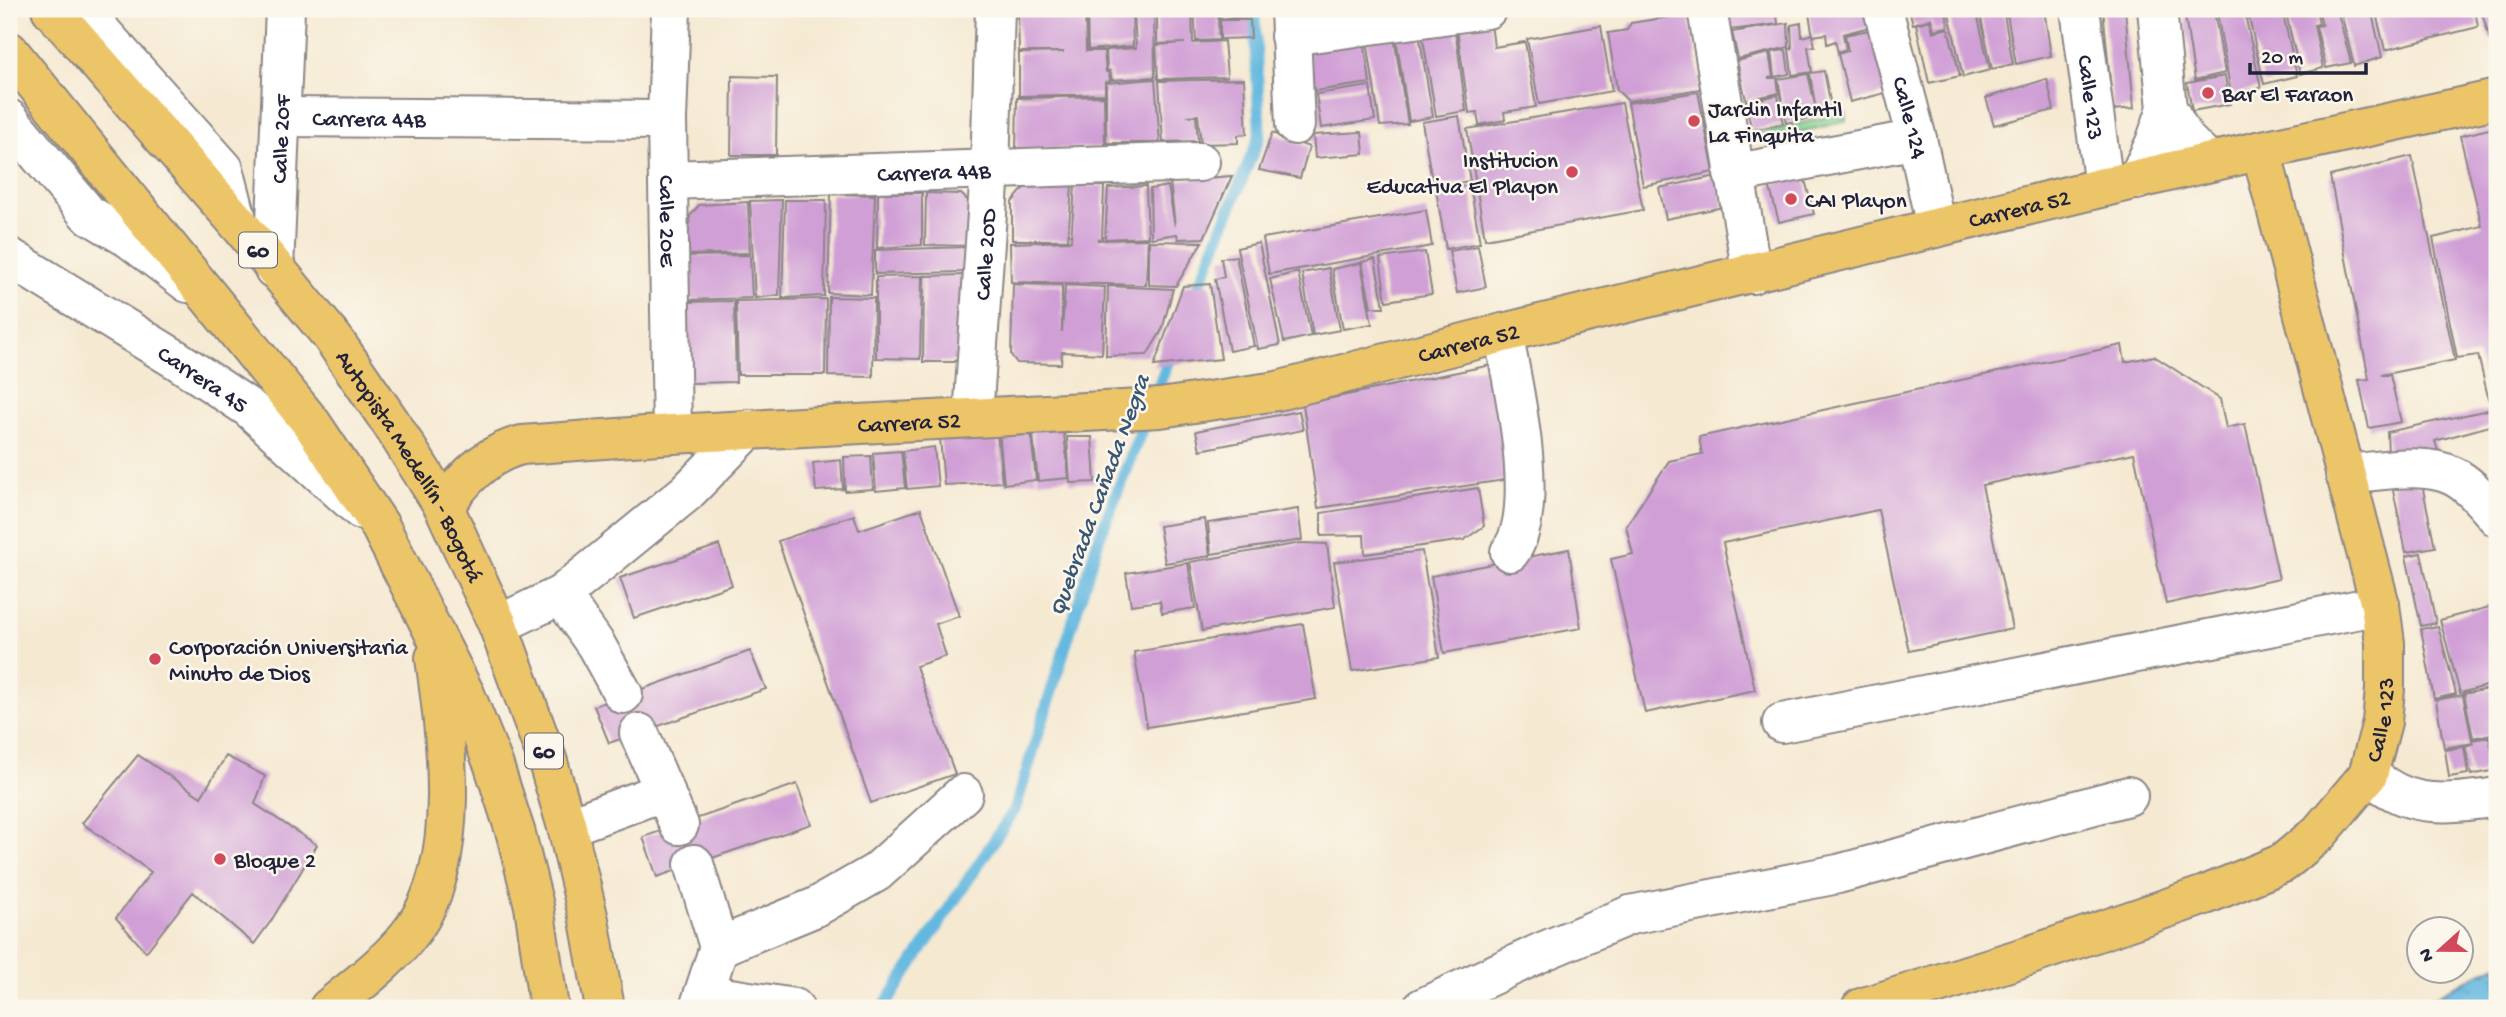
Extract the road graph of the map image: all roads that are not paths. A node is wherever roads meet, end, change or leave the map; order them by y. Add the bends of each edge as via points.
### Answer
1 (51, 9) edge
2 (80, 9) edge
3 (285, 9) edge
4 (671, 9) edge
5 (995, 9) edge
6 (1487, 9) edge
7 (1707, 9) edge
8 (1883, 9) edge
9 (2080, 9) edge
10 (2157, 9) edge
11 (1290, 23) edge
12 (9, 51) edge
13 (2497, 99) edge
14 (2167, 108) junction
15 (281, 117) junction
16 (9, 118) edge
17 (667, 120) junction
18 (1295, 125) dead end
19 (1917, 139) junction
20 (2258, 151) junction
21 (1200, 162) dead end
22 (2208, 162) junction
23 (990, 170) junction
24 (1733, 174) junction
25 (668, 180) junction
26 (2121, 184) junction
27 (237, 223) junction
28 (1936, 228) junction
29 (9, 257) edge
30 (274, 269) junction
31 (1752, 274) junction
32 (216, 305) junction
33 (1503, 333) junction
34 (973, 417) junction
35 (749, 429) junction
36 (672, 434) junction
37 (2345, 474) junction
38 (444, 506) junction
39 (2497, 517) edge
40 (380, 526) junction
41 (1510, 552) dead end
42 (561, 594) junction
43 (2380, 605) junction
44 (498, 625) junction
45 (431, 628) junction
46 (623, 694) dead end
47 (1782, 723) dead end
48 (639, 733) dead end
49 (2368, 775) junction
50 (963, 794) dead end
51 (2128, 796) dead end
52 (2497, 797) edge
53 (567, 827) junction
54 (694, 864) dead end
55 (719, 947) junction
56 (702, 1001) edge
57 (329, 1008) edge
58 (549, 1008) edge
59 (606, 1008) edge
60 (794, 1008) edge
61 (1422, 1008) edge
62 (1861, 1008) edge

1 - 27 main road, Autopista Medellín - Bogotá / 60
2 - 27 street via 224,169
3 - 15 street, Calle 20F
4 - 17 street, Calle 20E
5 - 23 street, Calle 20D
6 - 11 street
7 - 24 street
8 - 19 street, Calle 124
9 - 26 street, Calle 123
10 - 14 street
11 - 18 street
12 - 32 main road, 60
13 - 20 main road, Carrera 52
14 - 22 street via 2185,139
14 - 26 street via 2155,143
15 - 17 street, Carrera 44B
15 - 30 street, Calle 20F
16 - 32 street via 88,214 130,239
17 - 25 street, Calle 20E
19 - 24 street
19 - 28 street, Calle 124
20 - 22 main road, Carrera 52
20 - 37 main road, Calle 123
21 - 23 street, Carrera 44B
22 - 26 main road, Carrera 52
23 - 25 street, Carrera 44B
23 - 34 street, Calle 20D
24 - 31 street
25 - 36 street, Calle 20E
26 - 28 main road, Carrera 52
27 - 30 main road, Autopista Medellín - Bogotá / 60
28 - 31 main road, Carrera 52
29 - 40 street, Carrera 45 via 249,408
30 - 38 main road, Autopista Medellín - Bogotá / 60 via 332,337
31 - 33 main road, Carrera 52
32 - 40 main road, 60 via 312,424
33 - 34 main road, Carrera 52 via 1277,391 1140,409
33 - 41 street via 1526,479 1524,512
34 - 35 main road, Carrera 52
35 - 36 main road, Carrera 52
35 - 42 street via 686,493
36 - 38 main road, Carrera 52 via 510,448 482,463
37 - 39 street via 2422,468 2451,475
37 - 43 main road, Calle 123
38 - 44 main road, Autopista Medellín - Bogotá / 60
40 - 45 main road, 60
42 - 44 street
42 - 46 street
43 - 47 street
43 - 49 main road, Calle 123 via 2385,689
44 - 53 main road, Autopista Medellín - Bogotá / 60
45 - 57 main road via 443,713 447,824 441,867 427,908 412,931
45 - 58 main road, 60 via 493,763 516,834 534,906
48 - 53 street via 672,808
49 - 52 street via 2398,794 2426,802
49 - 62 main road, Calle 123 via 2319,833 2283,863 2041,952
50 - 55 street via 877,872 816,907
51 - 61 street via 1838,874 1630,915
53 - 59 main road, Autopista Medellín - Bogotá / 60
54 - 55 street
55 - 56 street
56 - 60 street

